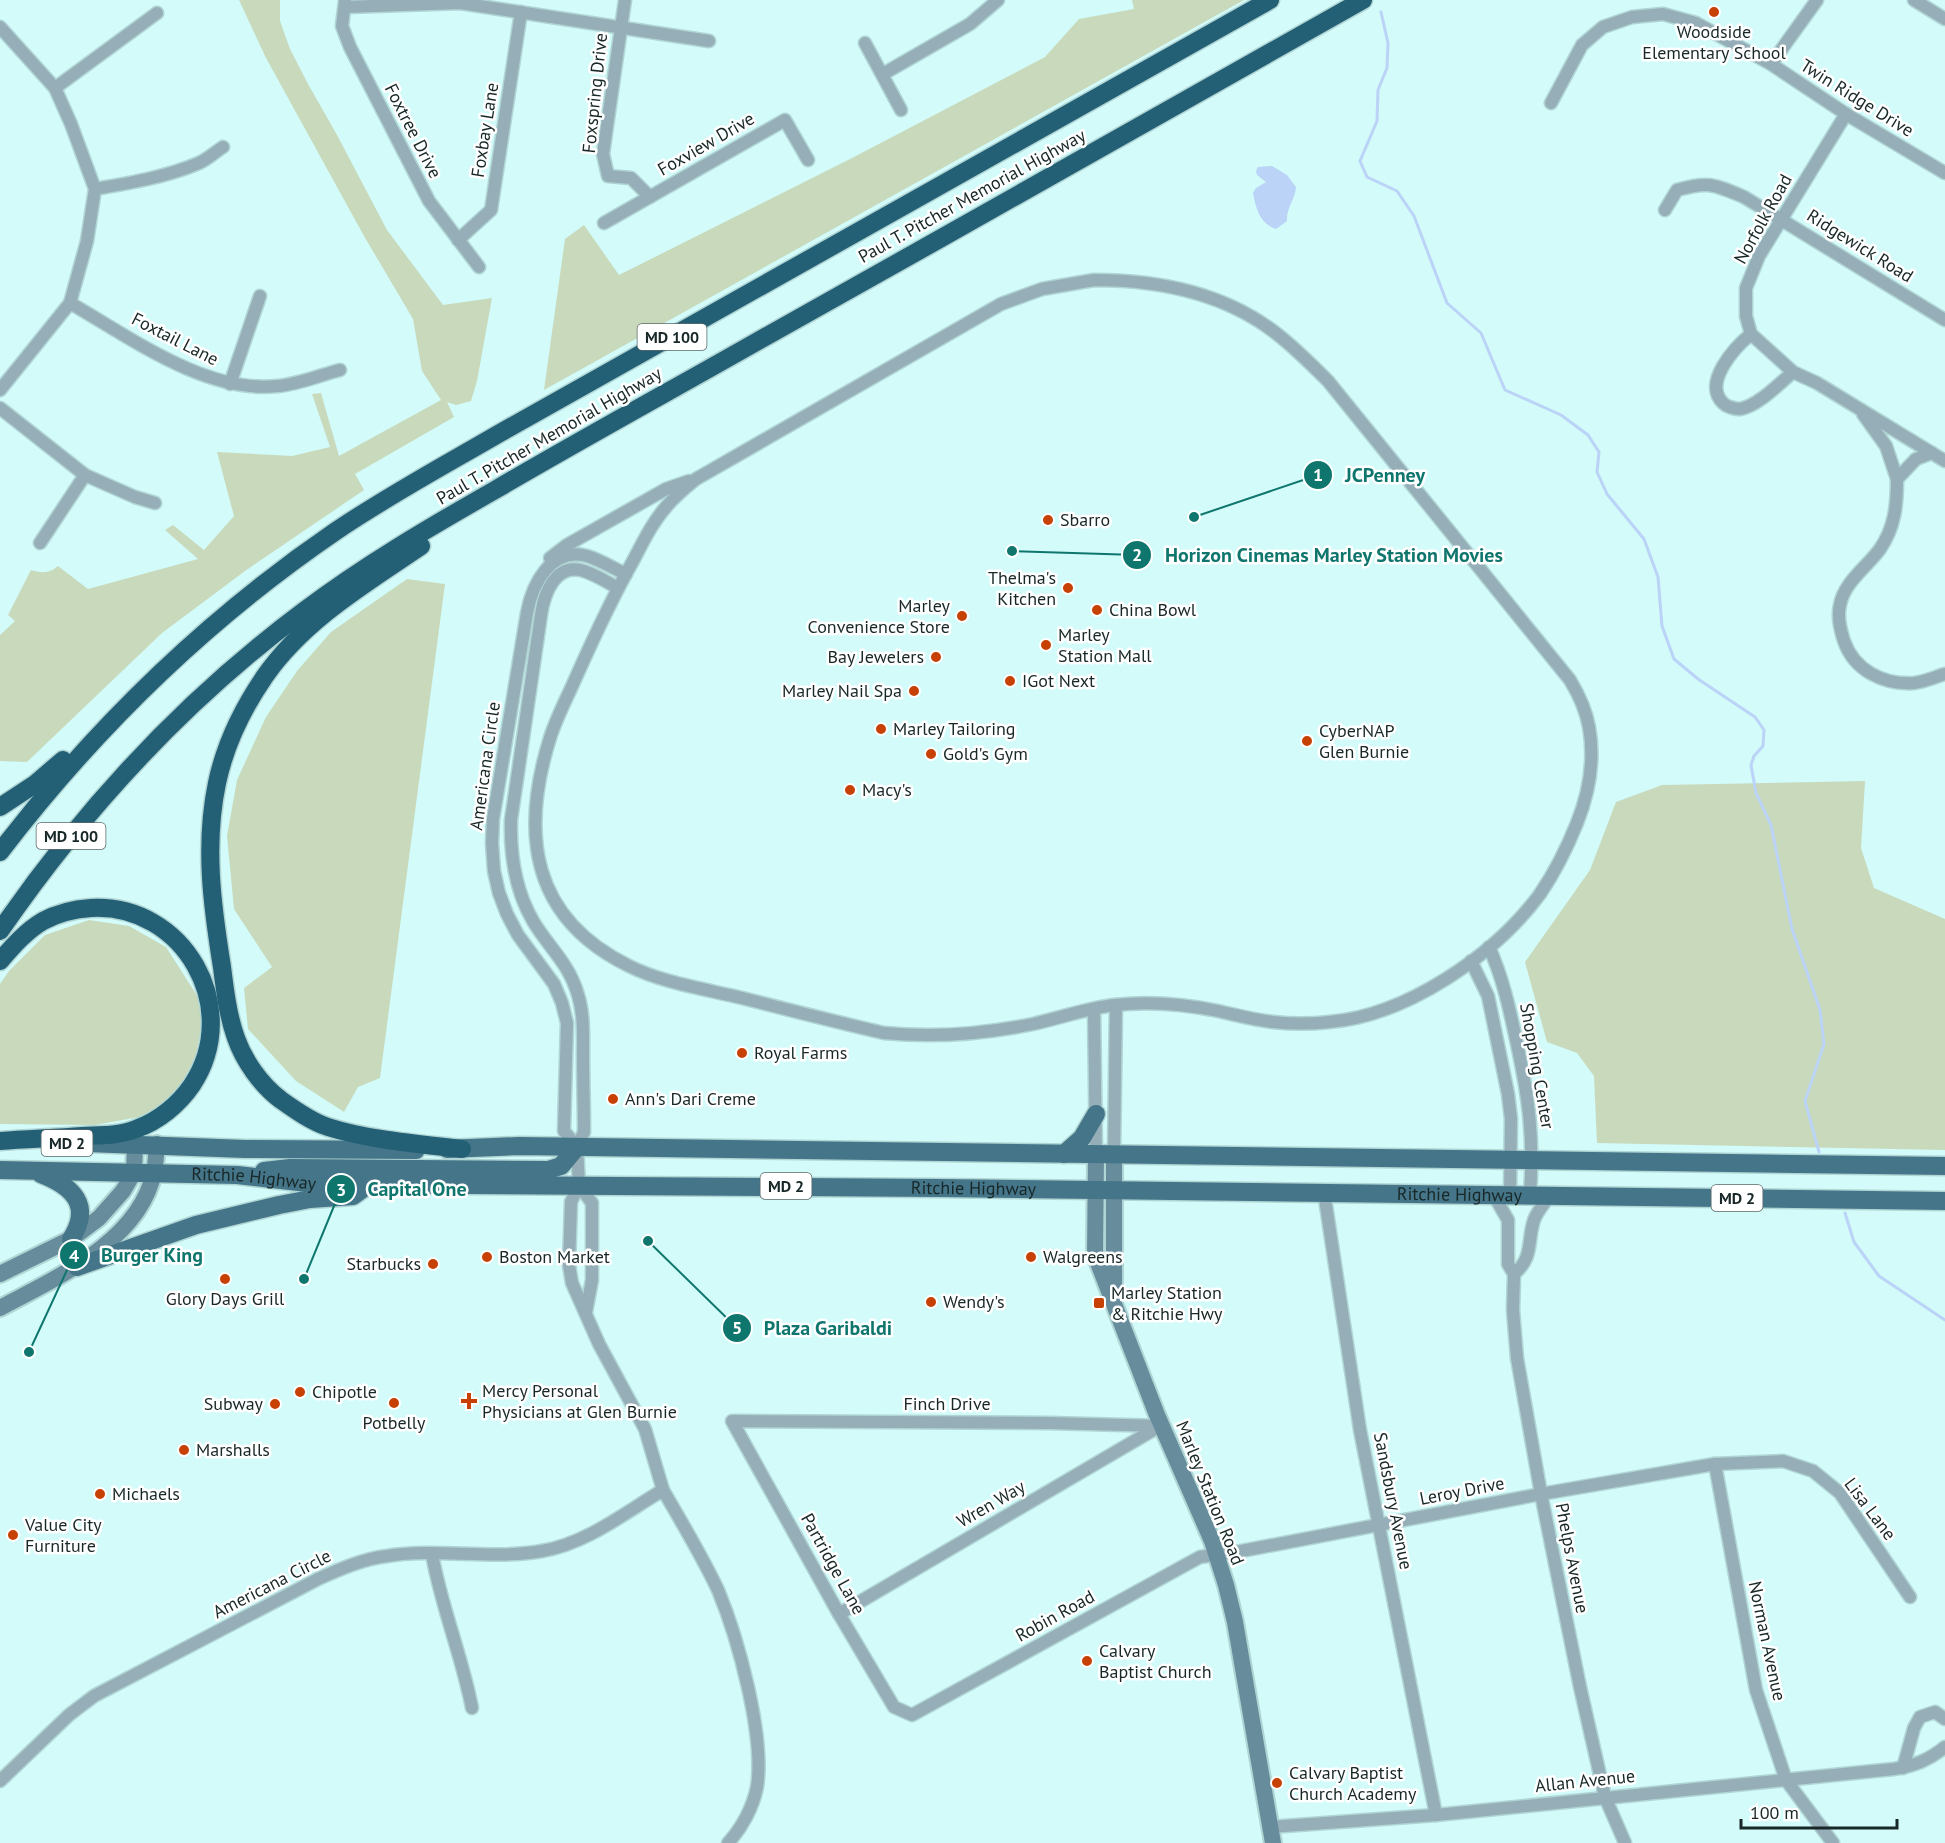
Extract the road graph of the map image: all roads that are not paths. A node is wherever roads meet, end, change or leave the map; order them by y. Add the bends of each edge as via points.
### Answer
1 (625, 0) edge
2 (998, 0) edge
3 (1270, 0) edge
4 (1363, 0) edge
5 (1817, 0) edge
6 (1914, 0) edge
7 (461, 2) edge
8 (345, 4) edge
9 (522, 12) junction
10 (157, 13) dead end
11 (1945, 19) edge
12 (0, 27) edge
13 (620, 27) junction
14 (709, 41) dead end
15 (865, 43) dead end
16 (1771, 64) junction
17 (883, 74) junction
18 (56, 88) junction
19 (1551, 103) dead end
20 (901, 110) dead end
21 (1846, 114) junction
22 (223, 147) dead end
23 (808, 160) dead end
24 (1945, 173) edge
25 (95, 189) junction
26 (650, 197) junction
27 (1665, 210) dead end
28 (1781, 219) junction
29 (604, 223) dead end
30 (458, 240) junction
31 (479, 267) dead end
32 (260, 296) dead end
33 (70, 303) junction
34 (1945, 320) edge
35 (1751, 334) junction
36 (340, 370) dead end
37 (1793, 372) junction
38 (230, 384) junction
39 (0, 390) edge
40 (0, 408) edge
41 (1861, 411) junction
42 (1932, 453) junction
43 (1945, 461) edge
44 (522, 474) junction
45 (85, 476) junction
46 (696, 479) junction
47 (1897, 479) junction
48 (155, 503) dead end
49 (40, 543) dead end
50 (626, 574) junction
51 (534, 584) junction
52 (618, 588) junction
53 (1945, 675) edge
54 (109, 723) junction
55 (0, 807) edge
56 (0, 852) edge
57 (0, 931) edge
58 (1489, 947) junction
59 (0, 961) edge
60 (1471, 962) junction
61 (1116, 1005) junction
62 (1094, 1009) junction
63 (1096, 1114) junction
64 (0, 1141) edge
65 (135, 1144) junction
66 (157, 1144) junction
67 (577, 1147) junction
68 (462, 1149) junction
69 (1064, 1154) junction
70 (1096, 1155) junction
71 (1114, 1155) junction
72 (1512, 1160) junction
73 (1532, 1160) junction
74 (1945, 1166) edge
75 (0, 1170) edge
76 (31, 1170) junction
77 (134, 1172) junction
78 (154, 1173) junction
79 (237, 1175) junction
80 (371, 1184) junction
81 (579, 1185) junction
82 (1095, 1190) junction
83 (1114, 1191) junction
84 (1324, 1192) junction
85 (1502, 1194) junction
86 (1530, 1195) junction
87 (1550, 1195) junction
88 (1945, 1200) edge
89 (71, 1239) junction
90 (77, 1267) junction
91 (0, 1274) edge
92 (1514, 1274) junction
93 (1114, 1305) junction
94 (0, 1308) edge
95 (586, 1312) junction
96 (732, 1421) joint
97 (1161, 1426) junction
98 (1715, 1464) junction
99 (663, 1490) junction
100 (1541, 1494) junction
101 (1379, 1525) junction
102 (432, 1554) junction
103 (1217, 1555) junction
104 (1910, 1597) dead end
105 (839, 1614) junction
106 (472, 1708) dead end
107 (912, 1715) joint
108 (1945, 1719) edge
109 (1945, 1747) edge
110 (1903, 1768) junction
111 (1786, 1780) junction
112 (0, 1781) edge
113 (1605, 1797) junction
114 (1436, 1815) junction
115 (1272, 1835) edge
116 (728, 1843) edge
117 (1625, 1843) edge
118 (1833, 1843) edge

1 - 13 street, Foxspring Drive
2 - 17 street via 970,24
3 - 54 highway, Paul T. Pitcher Memorial Highway / MD 100 via 337,530 217,621
4 - 44 highway, Paul T. Pitcher Memorial Highway / MD 100
5 - 16 street
6 - 11 street
7 - 8 street
7 - 9 street
8 - 30 street, Foxtree Drive via 342,26 350,47 429,201
9 - 13 street
9 - 30 street, Foxbay Lane via 490,210
10 - 18 street
12 - 18 street
13 - 14 street
13 - 26 street, Foxspring Drive via 603,154 608,176 631,178
15 - 17 street
16 - 19 street, Twin Ridge Drive via 1696,23 1663,14 1632,17 1603,27 1582,45
16 - 21 street, Twin Ridge Drive
17 - 20 street
18 - 25 street
21 - 24 street, Twin Ridge Drive
21 - 28 street, Norfolk Road
22 - 25 street via 202,162
23 - 26 street, Foxview Drive via 785,120
25 - 33 street via 87,241
26 - 29 street, Foxview Drive
27 - 28 street, Ridgewick Road via 1677,190 1716,184
28 - 34 street, Ridgewick Road
28 - 35 street, Norfolk Road via 1746,288 1746,316
30 - 31 street, Foxtree Drive
32 - 38 street
33 - 38 street, Foxtail Lane via 177,364
33 - 39 street
35 - 37 street
35 - 37 street via 1738,345 1720,372 1716,386 1725,406 1739,409 1753,404
36 - 38 street, Foxtail Lane via 279,386
37 - 41 street
40 - 45 street
41 - 42 street
41 - 47 street via 1886,446
42 - 43 street
42 - 47 street via 1916,459
44 - 57 highway, Paul T. Pitcher Memorial Highway / MD 100 via 369,565 249,654 122,776 72,834
44 - 68 highway via 354,591 289,648 247,705 230,741 210,823 212,903 229,1013 236,1039 253,1069 279,1099 327,1127
45 - 48 street
45 - 49 street
46 - 50 street via 655,520
46 - 51 street via 666,489 567,545 544,565
46 - 58 street via 971,320 1042,289 1094,280 1149,283 1177,287 1249,316 1301,353 1328,381 1556,661 1582,702 1590,728 1588,791 1569,844 1540,894
47 - 53 street via 1893,527 1852,581 1840,604 1839,625 1856,664 1872,676 1913,683
50 - 51 street, Americana Circle via 586,556 574,555 554,562
50 - 52 street
51 - 67 street, Americana Circle via 493,819 494,871 507,915 554,984 562,1003 567,1023 564,1131
52 - 62 street via 550,738 534,831 546,887 561,912 591,942 610,956 654,976 884,1033 932,1036 994,1031
52 - 67 street, Americana Circle via 586,572 569,569 547,591 511,820 513,865 524,903 560,956 578,994 583,1018 584,1132
54 - 55 highway via 35,784
54 - 56 highway, Paul T. Pitcher Memorial Highway / MD 100
58 - 60 street
58 - 73 street, Shopping Center via 1507,997 1523,1071 1531,1119
59 - 64 highway via 45,920 83,909 120,910 158,925 190,956 200,973 212,1015 199,1074 174,1107 155,1120 117,1134
60 - 61 street via 1390,1008 1330,1022 1272,1022 1183,1006
60 - 72 street, Shopping Center via 1488,996 1501,1056 1511,1119
61 - 62 street
61 - 71 street
62 - 63 street
63 - 69 main road via 1082,1138
63 - 70 street
64 - 65 main road, Ritchie Highway / MD 2
65 - 66 main road, Ritchie Highway / MD 2
65 - 77 main road
66 - 68 main road, Ritchie Highway / MD 2 via 245,1149
66 - 78 main road
67 - 68 main road, Ritchie Highway / MD 2
67 - 69 main road, Ritchie Highway / MD 2
67 - 79 main road via 561,1166 549,1170 290,1168
67 - 81 street, Americana Circle
69 - 70 main road, Ritchie Highway / MD 2
70 - 71 main road, Ritchie Highway / MD 2
70 - 82 main road, Marley Station Road
71 - 72 main road, Ritchie Highway / MD 2
71 - 83 main road, Marley Station Road
72 - 73 main road, Ritchie Highway / MD 2
72 - 85 street, Shopping Center
73 - 74 main road, Ritchie Highway / MD 2
73 - 86 street, Shopping Center
75 - 76 main road, Ritchie Highway / MD 2
76 - 77 main road, Ritchie Highway / MD 2
76 - 89 main road via 60,1182 76,1196 80,1220
77 - 78 main road, Ritchie Highway / MD 2
77 - 89 main road via 108,1209
78 - 79 main road, Ritchie Highway / MD 2
78 - 90 main road via 125,1226
79 - 80 main road, Ritchie Highway / MD 2 via 316,1184
80 - 81 main road, Ritchie Highway / MD 2
80 - 90 main road via 353,1196 290,1203 196,1225
81 - 82 main road, Ritchie Highway / MD 2
81 - 95 street, Americana Circle via 592,1203 592,1280
81 - 95 street, Americana Circle via 571,1202 569,1265 572,1283
82 - 83 main road, Ritchie Highway / MD 2
82 - 93 main road, Marley Station Road via 1095,1255
83 - 84 main road, Ritchie Highway / MD 2
83 - 93 main road, Marley Station Road
84 - 85 main road, Ritchie Highway / MD 2
84 - 101 street, Sandsbury Avenue
85 - 86 main road, Ritchie Highway / MD 2
85 - 92 street, Phelps Avenue via 1508,1220 1508,1264
86 - 87 main road, Ritchie Highway / MD 2
87 - 88 main road, Ritchie Highway / MD 2
87 - 92 street, Phelps Avenue via 1534,1222 1526,1259
89 - 91 main road
90 - 94 main road
92 - 100 street, Phelps Avenue via 1517,1358
93 - 97 main road, Marley Station Road
95 - 99 street, Americana Circle via 642,1423
96 - 97 street, Finch Drive
96 - 105 street, Partridge Lane
97 - 103 main road, Marley Station Road
97 - 105 street, Wren Way
98 - 100 street, Leroy Drive
98 - 104 street, Lisa Lane via 1783,1461 1814,1471 1840,1493
98 - 111 street, Norman Avenue via 1756,1690
99 - 102 street, Americana Circle via 589,1534 556,1548 528,1553
99 - 116 street, Americana Circle via 718,1591 740,1657 751,1708 757,1786 745,1820
100 - 101 street, Leroy Drive
100 - 113 street, Phelps Avenue
101 - 103 street, Leroy Drive
101 - 114 street, Sandsbury Avenue
102 - 106 street
102 - 112 street, Americana Circle via 388,1555 336,1571 136,1672 82,1704
103 - 107 street, Robin Road via 1200,1557
103 - 115 main road, Marley Station Road via 1235,1622
105 - 107 street, Partridge Lane via 894,1707
108 - 110 street via 1935,1712 1920,1717
109 - 110 street, Allan Avenue via 1915,1766
110 - 111 street, Allan Avenue
111 - 113 street, Allan Avenue
111 - 118 street, Norman Avenue
113 - 114 street, Allan Avenue
113 - 117 street, Phelps Avenue
114 - 115 street, Allan Avenue

